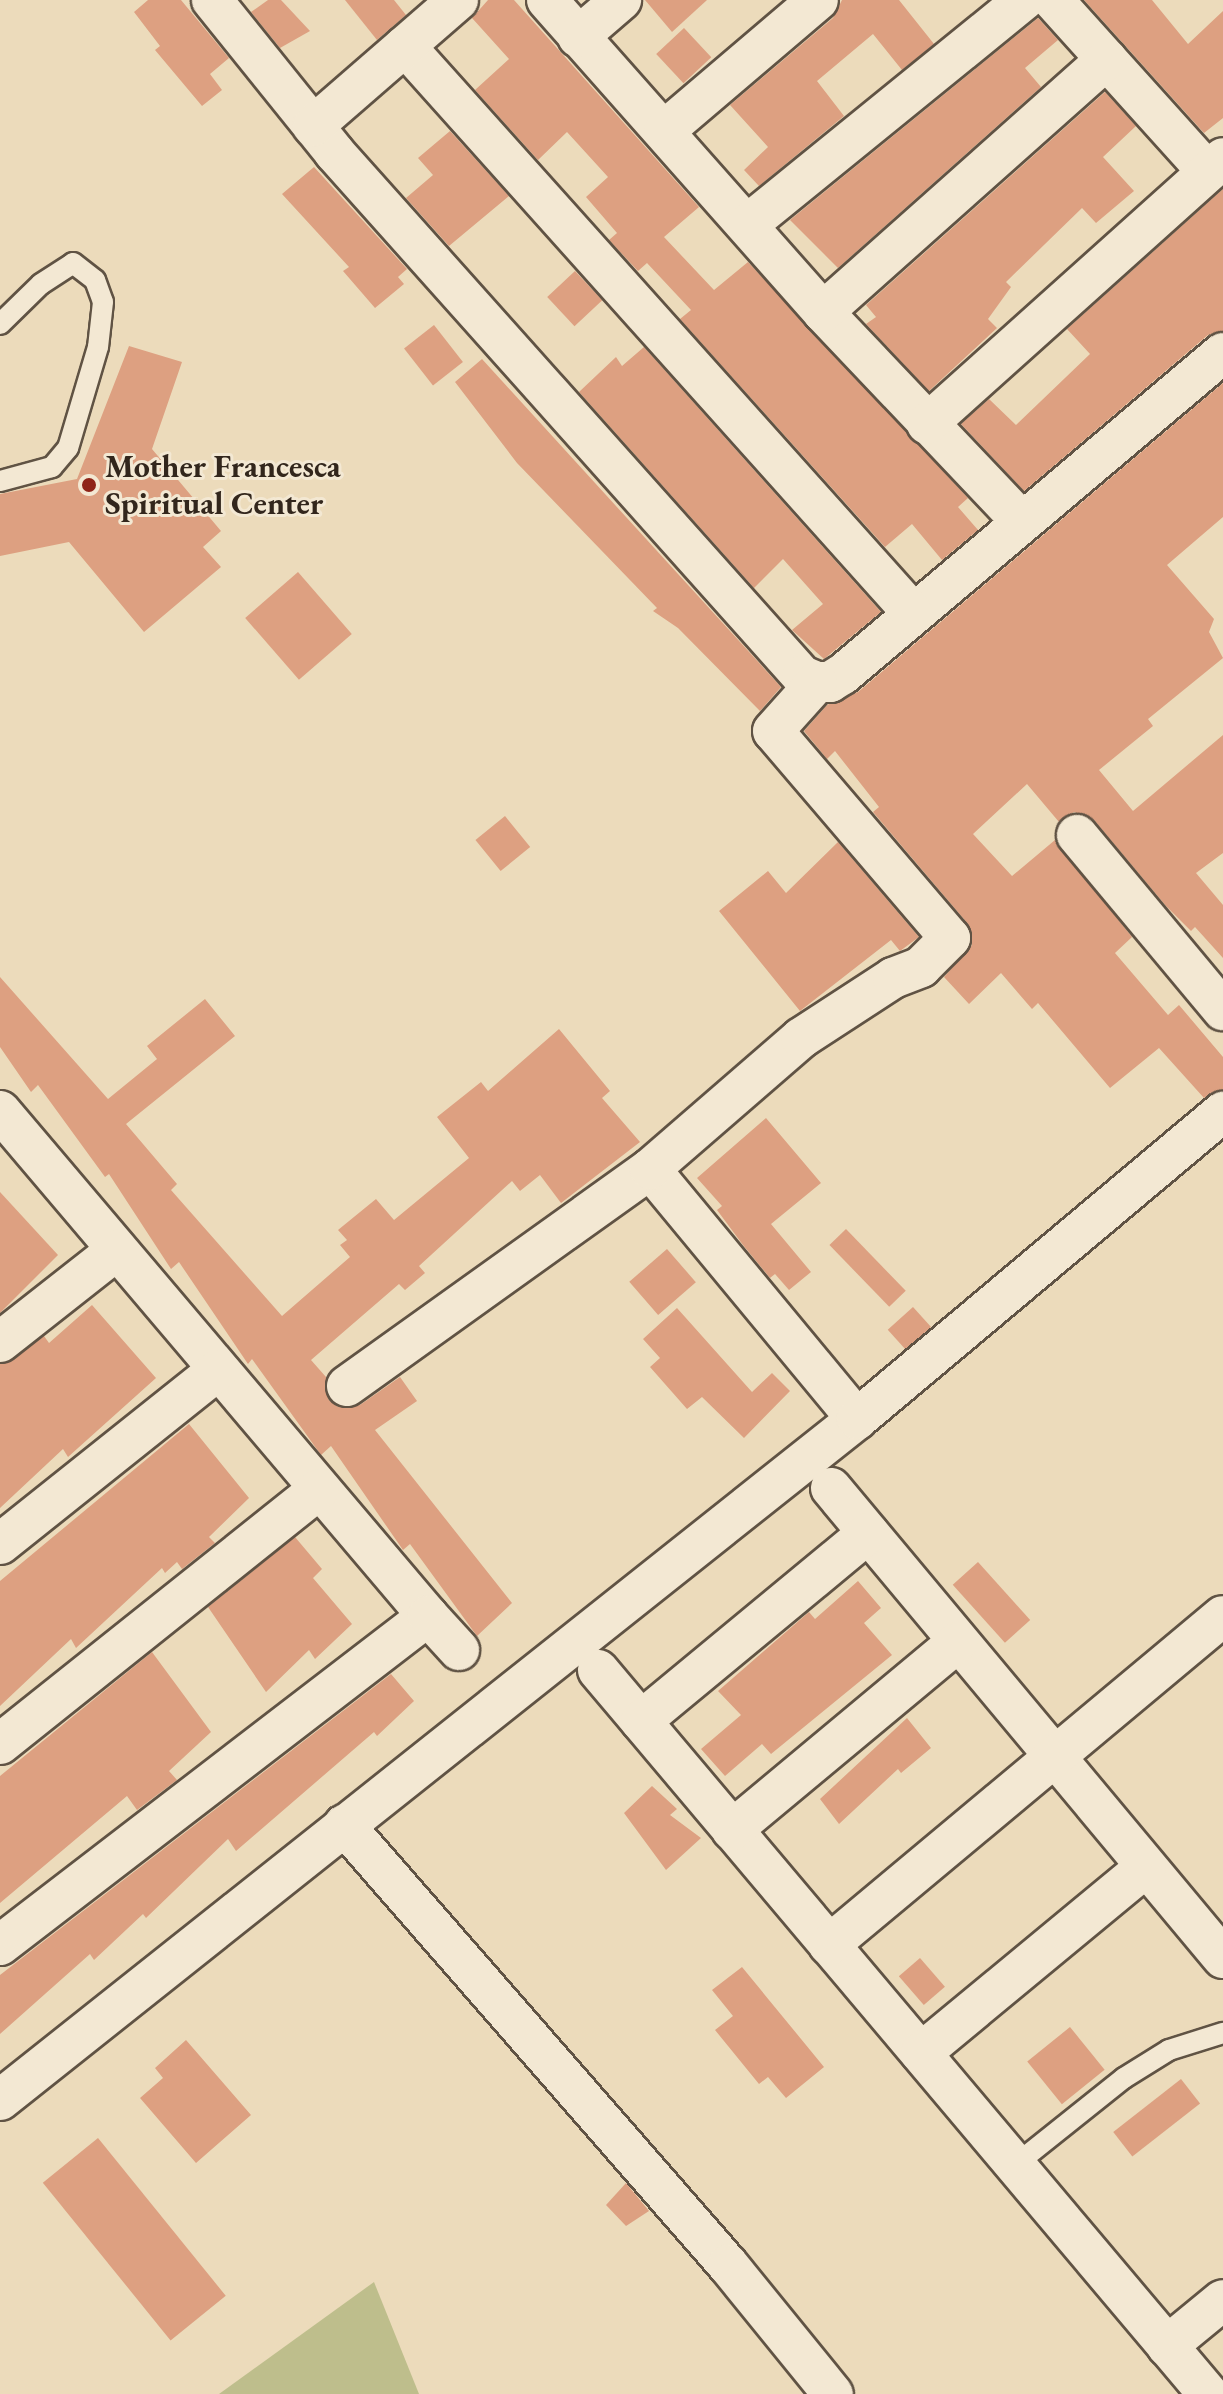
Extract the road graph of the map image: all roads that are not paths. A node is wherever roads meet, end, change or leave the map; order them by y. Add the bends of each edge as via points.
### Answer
1 (212, 0) edge
2 (458, 0) edge
3 (547, 0) edge
4 (621, 0) edge
5 (818, 0) edge
6 (1024, 0) edge
7 (1053, 0) edge
8 (578, 37) junction
9 (405, 46) junction
10 (1107, 59) junction
11 (313, 126) junction
12 (664, 131) junction
13 (1215, 165) edge
14 (747, 225) junction
15 (823, 312) junction
16 (0, 324) edge
17 (1223, 353) edge
18 (927, 424) junction
19 (0, 481) edge
20 (1021, 521) junction
21 (912, 612) junction
22 (817, 682) junction
23 (1077, 835) dead end
24 (1223, 1010) edge
25 (1223, 1112) edge
26 (6, 1130) edge
27 (650, 1169) junction
28 (117, 1250) junction
29 (0, 1342) edge
30 (218, 1370) junction
31 (347, 1386) dead end
32 (857, 1419) junction
33 (831, 1488) dead end
34 (319, 1489) junction
35 (868, 1533) junction
36 (0, 1544) edge
37 (428, 1616) junction
38 (1223, 1616) edge
39 (958, 1642) junction
40 (459, 1650) dead end
41 (598, 1670) dead end
42 (641, 1721) junction
43 (0, 1744) edge
44 (1054, 1757) junction
45 (344, 1825) junction
46 (732, 1830) junction
47 (1146, 1867) junction
48 (0, 1945) edge
49 (829, 1945) junction
50 (1223, 1958) edge
51 (1223, 2033) edge
52 (921, 2053) junction
53 (0, 2100) edge
54 (1015, 2165) junction
55 (1223, 2300) edge
56 (1167, 2346) junction
57 (833, 2394) edge
58 (1208, 2394) edge

1 - 11 street
2 - 9 street
3 - 8 street
4 - 8 street
5 - 12 street
6 - 14 street
7 - 10 street
8 - 12 street
9 - 11 street
9 - 21 street
10 - 13 street
10 - 15 street
11 - 22 street via 802,676
12 - 14 street
13 - 18 street
14 - 15 street
15 - 18 street
16 - 19 lane via 41,284 73,263 95,280 103,302 101,336 68,448 52,467
17 - 20 street
18 - 20 street
20 - 21 street
21 - 22 street via 843,674
22 - 27 street via 773,731 950,938 921,967 893,978 801,1038
23 - 24 street
25 - 32 street
26 - 28 street
27 - 31 street
27 - 32 street
28 - 29 street
28 - 30 street
30 - 34 street
30 - 36 street
32 - 45 street
33 - 35 street
34 - 37 street
34 - 43 street
35 - 39 street
35 - 42 street
37 - 40 street
37 - 48 street
38 - 44 street
39 - 44 street
39 - 46 street
41 - 42 street
42 - 46 street
44 - 47 street
44 - 49 street
45 - 53 street
45 - 57 street via 728,2265
46 - 49 street
47 - 50 street
47 - 52 street
49 - 52 street
51 - 54 lane via 1169,2050 1124,2078
52 - 54 street
54 - 56 street
55 - 56 street
56 - 58 street

